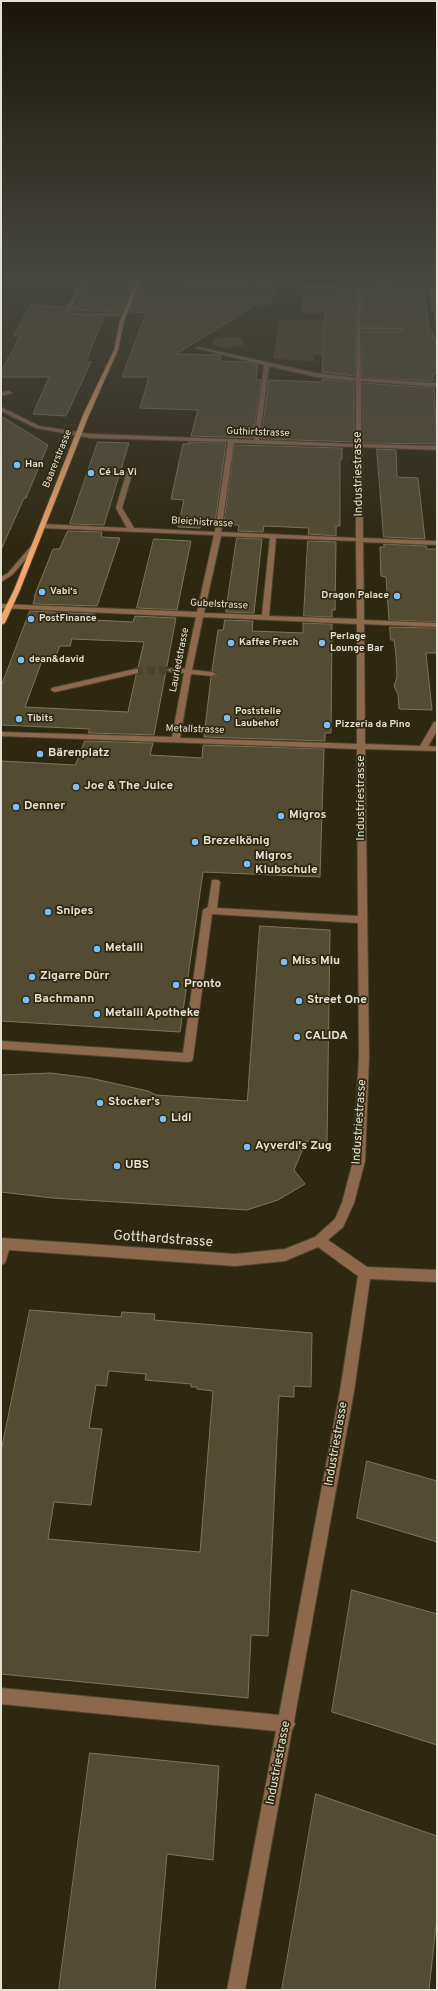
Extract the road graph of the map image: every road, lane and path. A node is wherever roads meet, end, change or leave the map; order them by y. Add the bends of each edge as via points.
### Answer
1 (106, 372) edge
2 (265, 372) edge
3 (302, 372) edge
4 (359, 372) edge
5 (359, 379) junction
6 (437, 385) edge
7 (9, 393) dead end
8 (1, 394) edge
9 (1, 409) edge
10 (79, 434) junction
11 (231, 441) junction
12 (256, 442) junction
13 (359, 446) junction
14 (437, 448) edge
15 (130, 471) dead end
16 (42, 526) junction
17 (131, 529) junction
18 (218, 533) junction
19 (272, 536) junction
20 (360, 540) junction
21 (437, 543) edge
22 (35, 545) junction
23 (1, 580) edge
24 (1, 606) edge
25 (9, 606) junction
26 (199, 615) junction
27 (265, 618) junction
28 (360, 622) junction
29 (1, 623) edge
30 (437, 625) edge
31 (171, 670) tunnel mouth
32 (188, 670) junction
33 (136, 671) tunnel mouth
34 (212, 674) dead end
35 (55, 690) dead end
36 (437, 724) edge
37 (1, 734) edge
38 (175, 741) junction
39 (361, 747) junction
40 (422, 749) junction
41 (437, 749) edge
42 (215, 882) dead end
43 (212, 910) junction
44 (363, 920) junction
45 (1, 1045) edge
46 (319, 1241) junction
47 (3, 1244) edge
48 (1, 1259) edge
49 (365, 1273) junction
50 (437, 1276) edge
51 (1, 1696) edge
52 (287, 1724) junction
53 (236, 1990) edge

1 - 10 main road, Baarerstrasse
2 - 12 street
3 - 5 street
4 - 5 street, Industriestrasse
5 - 6 street
5 - 13 street, Industriestrasse
7 - 8 street
9 - 10 street, Guthirtstrasse via 38,428
10 - 11 street, Guthirtstrasse
10 - 16 main road, Baarerstrasse
11 - 12 street, Guthirtstrasse
11 - 18 street, Lauriedstrasse
12 - 13 street, Guthirtstrasse
13 - 14 street, Guthirtstrasse
13 - 20 street, Industriestrasse
15 - 17 street via 119,508
16 - 17 street, Bleichistrasse
16 - 22 main road, Baarerstrasse
17 - 18 street, Bleichistrasse
18 - 19 street, Bleichistrasse
18 - 26 street, Lauriedstrasse
19 - 20 street, Bleichistrasse
19 - 27 street
20 - 21 street, Bleichistrasse
20 - 28 street, Industriestrasse
22 - 23 street via 10,574
22 - 25 main road, Baarerstrasse
24 - 25 street, Gubelstrasse
25 - 26 street, Gubelstrasse
25 - 29 main road, Baarerstrasse
26 - 27 street, Gubelstrasse
26 - 32 street, Lauriedstrasse
27 - 28 street, Gubelstrasse
28 - 30 street, Gubelstrasse
28 - 39 street, Industriestrasse
31 - 32 street
32 - 34 street
32 - 38 street, Lauriedstrasse
33 - 35 street
36 - 40 street
37 - 38 street, Metallstrasse
38 - 39 street, Metallstrasse
39 - 40 street, Metallstrasse
39 - 44 street, Industriestrasse
40 - 41 street, Metallstrasse
42 - 43 street
43 - 44 street
43 - 45 street via 208,910 188,1058
44 - 46 street, Industriestrasse via 364,1057 359,1162 348,1203 339,1223
46 - 47 street, Gotthardstrasse via 285,1255 235,1260
46 - 49 street
47 - 48 street
49 - 50 street
49 - 52 street, Industriestrasse via 347,1391
51 - 52 street
52 - 53 street, Industriestrasse

